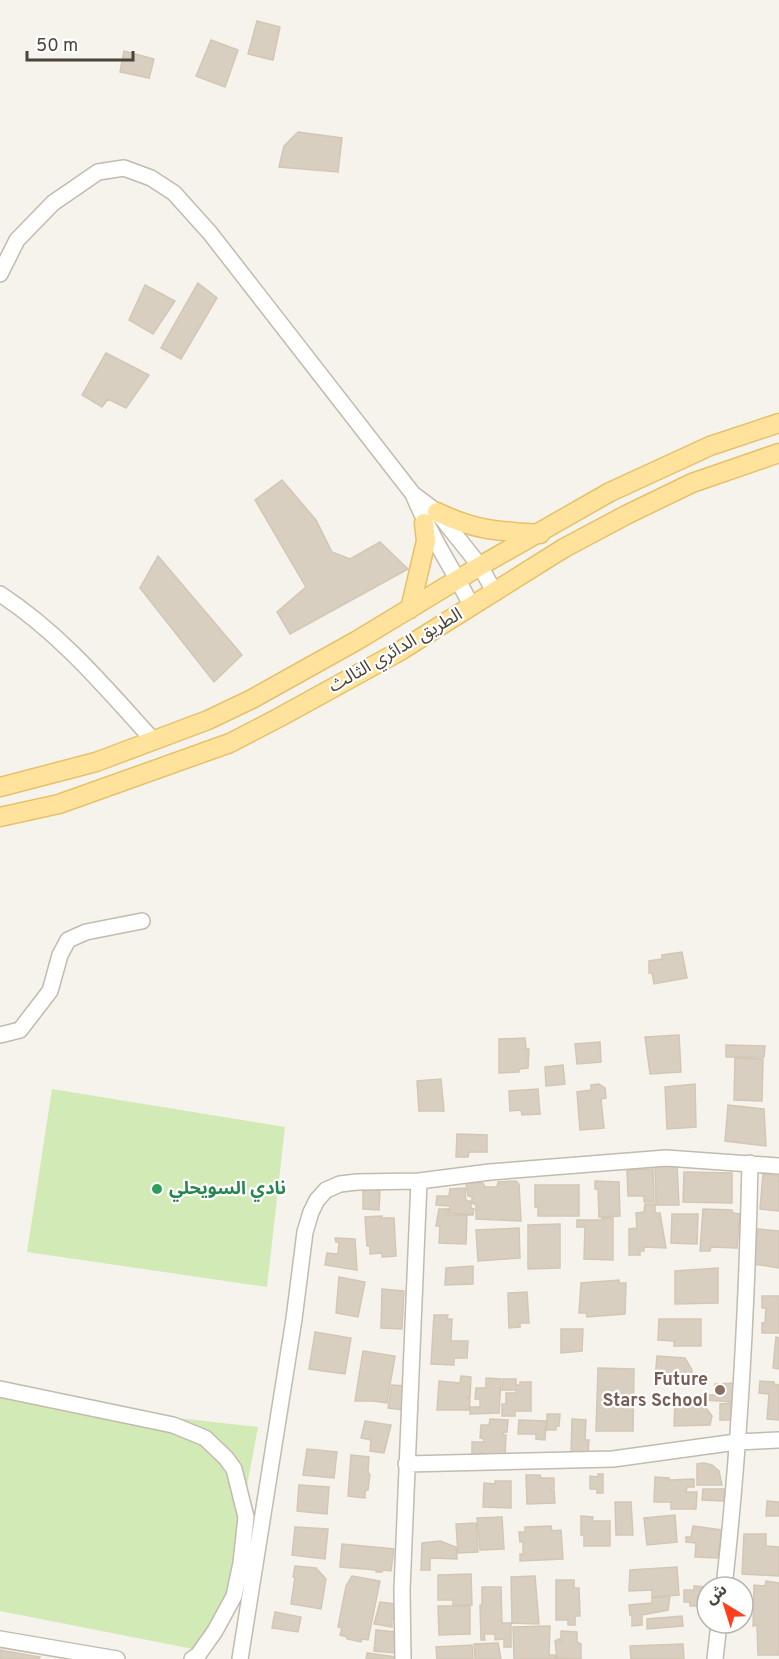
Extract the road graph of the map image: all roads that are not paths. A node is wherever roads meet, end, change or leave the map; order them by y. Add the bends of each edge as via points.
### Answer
1 (0, 274) edge
2 (779, 423) edge
3 (779, 453) edge
4 (431, 517) junction
5 (540, 534) junction
6 (480, 566) junction
7 (458, 579) junction
8 (495, 593) junction
9 (0, 594) edge
10 (472, 607) junction
11 (410, 609) junction
12 (153, 740) junction
13 (0, 787) edge
14 (0, 817) edge
15 (142, 921) dead end
16 (0, 1035) edge
17 (750, 1163) junction
18 (779, 1166) edge
19 (419, 1180) junction
20 (0, 1389) edge
21 (779, 1440) edge
22 (736, 1442) junction
23 (406, 1464) junction
24 (725, 1575) edge
25 (718, 1635) edge
26 (0, 1640) edge
27 (117, 1659) edge
28 (192, 1659) edge
29 (240, 1659) edge
30 (403, 1659) edge
31 (715, 1659) edge

1 - 4 street via 17,240 53,203 98,172 124,168 151,178 174,193 210,233
2 - 5 main road, الطريق الدائري الثالث via 710,446 610,492
3 - 8 main road, الطريق الدائري الثالث via 692,483 627,515 564,548
4 - 5 main road via 489,530
4 - 6 street
4 - 7 street
4 - 11 main road
5 - 6 main road, الطريق الدائري الثالث
6 - 7 main road, الطريق الدائري الثالث
6 - 8 street
7 - 10 street
7 - 11 main road, الطريق الدائري الثالث
8 - 10 main road, الطريق الدائري الثالث
9 - 12 street via 44,627 85,666
10 - 14 main road, الطريق الدائري الثالث via 400,651 230,743 59,804
11 - 12 main road, الطريق الدائري الثالث via 252,699
12 - 13 main road, الطريق الدائري الثالث via 96,762
15 - 16 street via 86,932 68,940 50,991 20,1030
17 - 18 street
17 - 19 street via 666,1158
17 - 22 street via 747,1290
19 - 23 street
19 - 29 street via 340,1184 326,1190 311,1212 301,1255
20 - 28 street via 172,1425 205,1438 234,1469 246,1517 234,1596 215,1631
21 - 22 street
22 - 23 street via 613,1459
22 - 24 street
23 - 30 street
25 - 31 street
26 - 27 street

